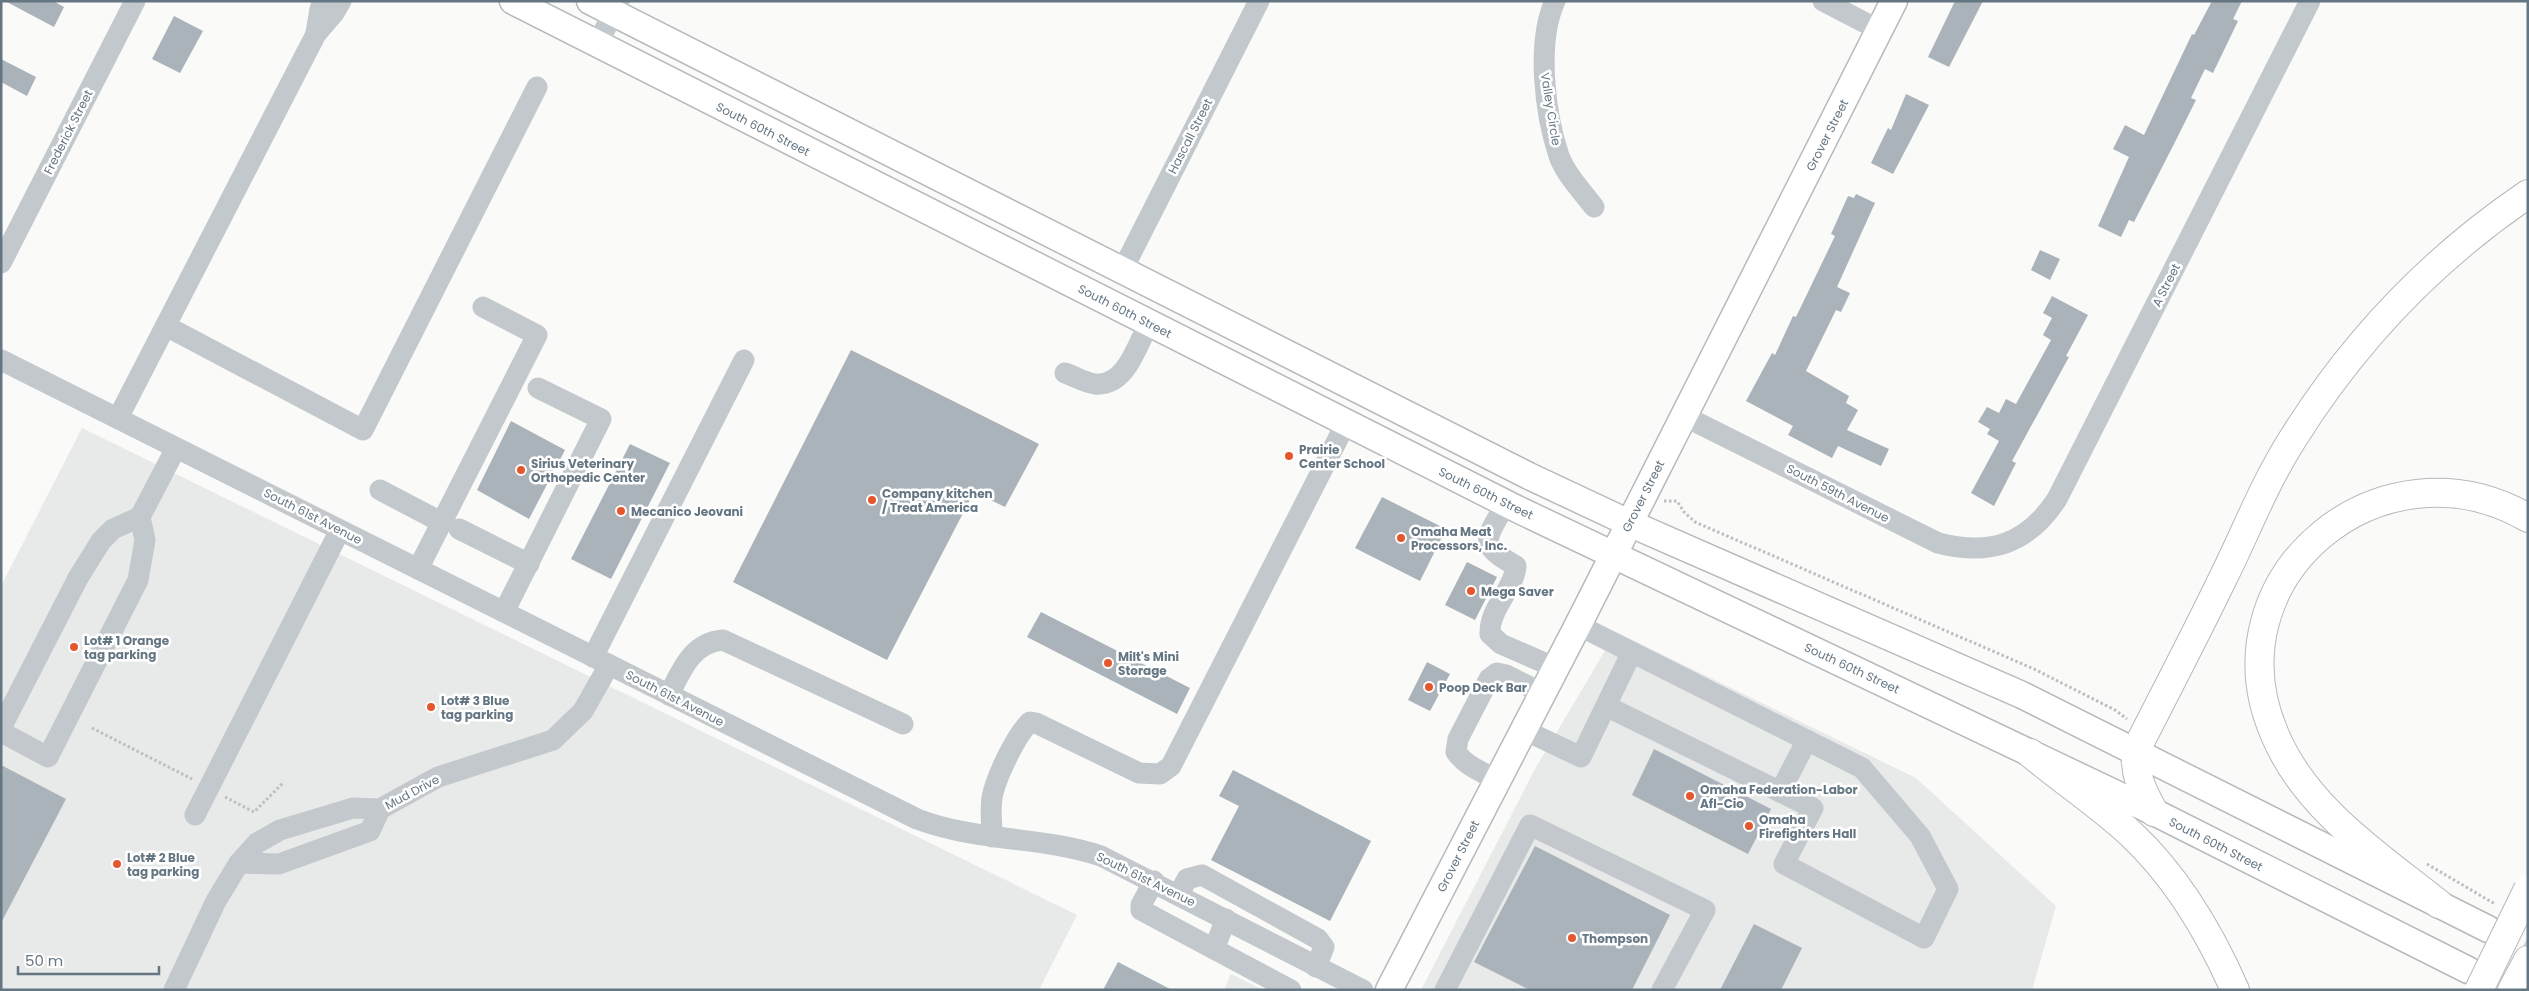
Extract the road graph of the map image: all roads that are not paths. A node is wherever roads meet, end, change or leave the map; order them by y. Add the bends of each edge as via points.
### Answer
1 (135, 1) edge
2 (323, 1) edge
3 (340, 1) edge
4 (513, 1) edge
5 (590, 1) edge
6 (1555, 1) edge
7 (1823, 1) edge
8 (1894, 1) edge
9 (2310, 1) edge
10 (1254, 3) edge
11 (616, 7) edge
12 (1879, 30) junction
13 (316, 34) junction
14 (597, 45) junction
15 (537, 87) dead end
16 (2528, 194) edge
17 (1594, 207) dead end
18 (1, 263) edge
19 (1122, 271) junction
20 (483, 307) dead end
21 (1149, 323) junction
22 (166, 326) junction
23 (1, 360) edge
24 (744, 360) dead end
25 (1316, 369) junction
26 (1065, 373) dead end
27 (538, 388) dead end
28 (1684, 416) junction
29 (118, 418) junction
30 (1346, 423) junction
31 (176, 448) junction
32 (380, 490) dead end
33 (1506, 503) junction
34 (140, 517) junction
35 (2528, 518) edge
36 (1629, 523) junction
37 (450, 526) junction
38 (340, 530) junction
39 (1998, 546) joint
40 (1614, 554) junction
41 (529, 564) junction
42 (418, 569) junction
43 (504, 612) junction
44 (1578, 625) junction
45 (1632, 652) junction
46 (601, 661) junction
47 (1556, 668) junction
48 (1542, 693) junction
49 (669, 695) junction
50 (1606, 706) junction
51 (903, 724) dead end
52 (1, 728) edge
53 (1524, 730) junction
54 (1, 732) edge
55 (1807, 740) junction
56 (2136, 750) junction
57 (2030, 753) junction
58 (1497, 780) junction
59 (1780, 792) junction
60 (380, 809) junction
61 (2154, 812) junction
62 (195, 815) dead end
63 (992, 838) junction
64 (239, 863) junction
65 (1154, 882) junction
66 (2528, 889) edge
67 (1179, 894) junction
68 (2439, 904) junction
69 (1226, 919) junction
70 (2488, 929) tunnel mouth
71 (1214, 949) junction
72 (2528, 960) edge
73 (1316, 967) junction
74 (2473, 980) edge
75 (174, 990) edge
76 (1291, 990) edge
77 (1362, 990) edge
78 (1390, 990) edge
79 (1445, 990) edge
80 (1662, 990) edge
81 (2234, 990) edge
82 (2512, 990) edge

1 - 18 street, Frederick Street
2 - 13 street
3 - 13 street
4 - 14 main road, South 60th Street
5 - 11 main road
6 - 17 street, Valley Circle via 1544,45 1549,109 1560,157
7 - 12 street
8 - 12 main road, Grover Street
9 - 39 street, A Street via 2057,499 2035,526 2019,538
10 - 19 street, Hascall Street
11 - 14 street
11 - 19 main road
12 - 28 main road, Grover Street
13 - 22 street
14 - 21 main road, South 60th Street
15 - 22 street via 363,430
16 - 56 highway via 2464,241 2395,305 2310,412 2266,486
19 - 25 main road
20 - 37 street via 537,335
21 - 25 main road via 1153,315 1161,311 1169,313 1260,358
21 - 26 street via 1124,371 1115,380 1095,384
21 - 30 main road, South 60th Street
22 - 29 street
23 - 29 street, South 61st Avenue
24 - 46 street, Mud Drive
25 - 36 main road
27 - 41 street via 601,419
28 - 36 main road, Grover Street
28 - 39 street, South 59th Avenue via 1938,543 1960,549
29 - 31 street, South 61st Avenue
30 - 33 main road, South 60th Street
30 - 63 street via 1171,766 1160,774 1139,774 1036,722 1030,722 1015,744 992,798
31 - 34 street
31 - 38 street, South 61st Avenue
32 - 37 street
33 - 40 main road, South 60th Street
33 - 47 street via 1487,538 1494,554 1516,566 1516,572 1500,598 1489,625 1490,634 1501,644
34 - 52 street via 113,529 100,541
34 - 54 street via 145,540 138,580 48,757
35 - 68 highway via 2488,499 2441,492 2407,495 2361,509 2317,538 2292,565 2276,591 2266,619 2260,681 2265,707 2287,759 2320,803 2342,825
36 - 40 main road, Grover Street
36 - 56 main road via 1950,662
37 - 41 street
37 - 42 street
38 - 42 street, South 61st Avenue
38 - 62 street
40 - 44 main road, Grover Street
40 - 57 main road, South 60th Street
41 - 43 street
42 - 43 street, South 61st Avenue
43 - 46 street, South 61st Avenue
44 - 45 street
44 - 47 main road, Grover Street
45 - 50 street
45 - 55 street
46 - 49 street, South 61st Avenue
46 - 60 street, Mud Drive via 583,712 553,740 438,777
47 - 48 main road, Grover Street
48 - 53 main road, Grover Street
48 - 58 street via 1497,673 1490,679 1458,739 1456,752 1460,758
49 - 51 street via 684,665 702,646 710,641 723,640
49 - 63 street, South 61st Avenue via 917,819 962,833
50 - 53 street via 1581,757
50 - 59 street
53 - 58 main road, Grover Street
55 - 59 street
55 - 59 street via 1862,768 1920,836 1948,889 1924,938 1784,864 1813,808
56 - 61 highway via 2136,773
56 - 68 main road
57 - 61 main road, South 60th Street
57 - 81 highway via 2109,814 2151,854 2207,934
58 - 78 main road, Grover Street
60 - 64 street, Mud Drive via 353,808 280,830 257,843
60 - 64 street via 370,831 279,864
61 - 74 main road, South 60th Street
63 - 65 street, South 61st Avenue via 1076,848 1101,856
64 - 75 street, Mud Drive via 216,900
65 - 67 street, South 61st Avenue
65 - 71 street via 1141,904 1141,910
66 - 74 highway, bridge
67 - 69 street, South 61st Avenue
67 - 73 street via 1187,879 1202,875 1318,939 1324,947
68 - 70 main road
69 - 71 street
69 - 73 street, South 61st Avenue
71 - 76 street
72 - 82 highway
73 - 77 street, South 61st Avenue
79 - 80 street via 1530,825 1705,910

